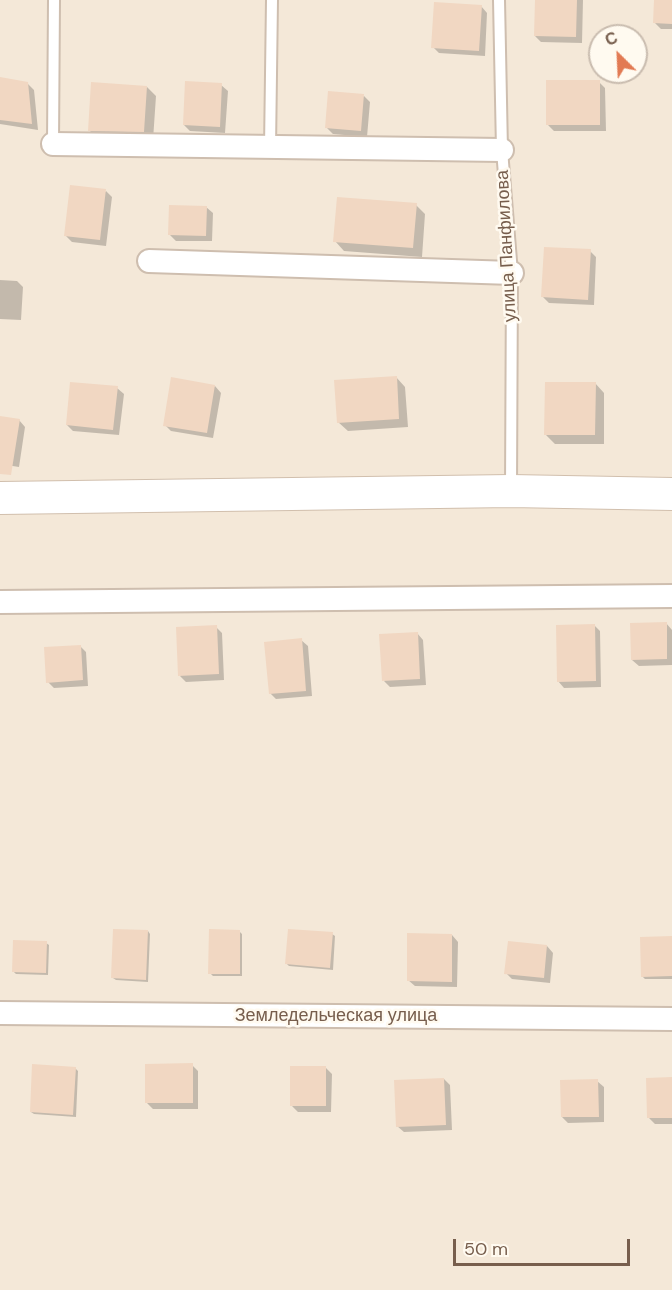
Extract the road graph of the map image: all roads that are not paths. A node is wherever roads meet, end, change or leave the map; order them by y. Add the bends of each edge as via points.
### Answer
1 (54, 0) edge
2 (272, 0) edge
3 (499, 0) edge
4 (53, 144) joint
5 (270, 149) junction
6 (502, 150) junction
7 (149, 261) dead end
8 (512, 273) junction
9 (511, 491) junction
10 (672, 494) edge
11 (0, 498) edge
12 (672, 596) edge
13 (0, 602) edge
14 (0, 1013) edge
15 (672, 1019) edge

1 - 4 lane
2 - 5 lane
3 - 6 lane, улица Панфилова
4 - 5 street
5 - 6 street
6 - 8 lane, улица Панфилова
7 - 8 street
8 - 9 lane, улица Панфилова
9 - 10 main road
9 - 11 main road
12 - 13 street
14 - 15 street, Земледельческая улица

